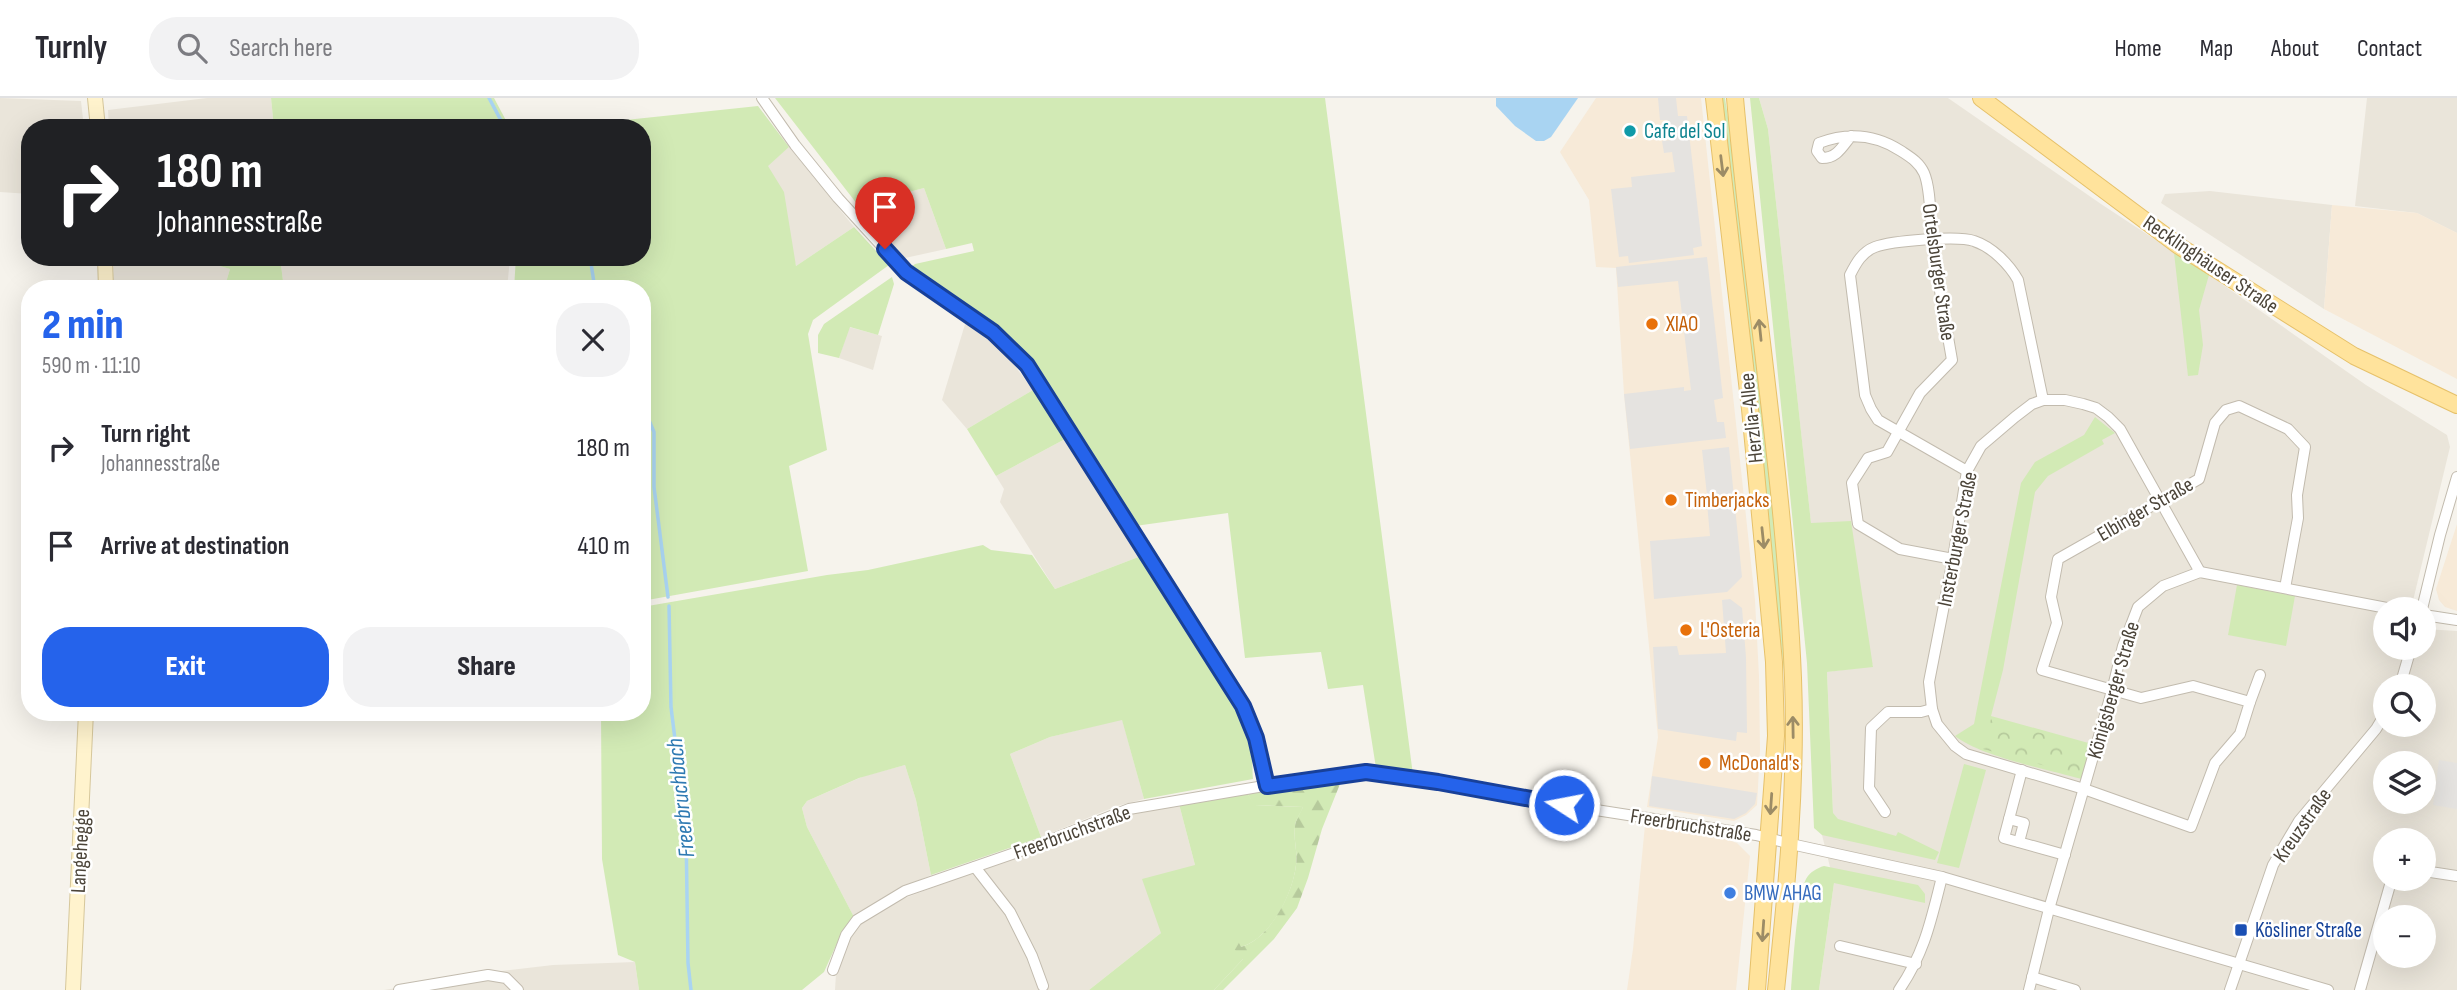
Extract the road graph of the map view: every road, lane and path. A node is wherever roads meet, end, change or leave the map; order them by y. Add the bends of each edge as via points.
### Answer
1 (95, 98) edge
2 (762, 98) edge
3 (1714, 98) edge
4 (1735, 98) edge
5 (1981, 98) edge
6 (97, 119) edge
7 (1851, 136) dead end
8 (1933, 239) junction
9 (2043, 400) junction
10 (2457, 405) edge
11 (1897, 432) junction
12 (1967, 471) junction
13 (2457, 477) edge
14 (2161, 500) junction
15 (1953, 559) junction
16 (2200, 572) junction
17 (2284, 588) junction
18 (2425, 597) edge
19 (2373, 605) edge
20 (2436, 617) edge
21 (2457, 620) edge
22 (2260, 675) dead end
23 (2112, 691) junction
24 (2250, 702) junction
25 (1932, 709) junction
26 (86, 721) edge
27 (2373, 733) edge
28 (2022, 770) junction
29 (1267, 786) junction
30 (2084, 789) junction
31 (1885, 812) dead end
32 (1769, 839) junction
33 (1791, 845) junction
34 (2065, 855) junction
35 (975, 867) junction
36 (2436, 873) edge
37 (2457, 876) edge
38 (1942, 877) junction
39 (2388, 891) edge
40 (2049, 909) junction
41 (1840, 946) dead end
42 (1916, 964) junction
43 (2238, 964) junction
44 (833, 970) dead end
45 (2032, 978) junction
46 (1043, 986) dead end
47 (73, 990) edge
48 (399, 990) edge
49 (518, 990) edge
50 (1757, 990) edge
51 (1776, 990) edge
52 (1899, 990) edge
53 (2029, 990) edge
54 (2075, 990) edge
55 (2230, 990) edge
56 (2328, 990) edge
57 (2360, 990) edge

1 - 6 street
2 - 29 street via 838,198 900,265 993,332 1027,365 1243,706
3 -> 32 main road, Herzlia-Allee via 1774,662 1776,736
33 -> 4 main road, Herzlia-Allee via 1790,624
5 - 10 main road, Recklinghäuser Straße via 2179,246 2354,356
7 - 8 street, Ortelsburger Straße via 1880,139 1919,164 1926,176
8 - 9 street via 1975,241 2008,263 2018,280
8 - 11 street, Ortelsburger Straße via 1952,360 1920,393
8 - 11 street via 1875,247 1858,258 1850,275 1865,395 1878,420
9 - 12 street, Insterburger Straße via 1981,446
9 - 14 street via 2083,404 2108,417 2120,429
11 - 12 street
11 - 15 street, Ortelsburger Straße via 1887,452 1868,458 1853,482 1858,524 1900,549
12 - 15 street, Insterburger Straße
13 - 18 street
14 - 16 street
14 - 17 street, Elbinger Straße via 2199,479 2215,423 2226,410 2239,406 2288,429 2305,447 2298,518
14 - 23 street, Elbinger Straße via 2058,559 2051,597 2057,623 2042,670
15 - 25 street, Insterburger Straße via 1929,682
16 - 17 street
16 - 23 street, Königsberger Straße via 2163,586 2138,607
17 - 19 street
20 - 21 street
22 - 24 street
23 - 24 street via 2141,698 2193,686
23 - 30 street, Königsberger Straße
24 - 30 street, Insterburger Straße via 2240,734 2215,763 2191,827
25 - 28 street, Insterburger Straße via 1945,735 1966,754
25 - 31 street via 1888,712 1871,728 1869,788
26 - 47 street, Langehegge
27 - 43 street, Kreuzstraße via 2299,821 2273,865
28 - 30 street, Insterburger Straße
28 - 34 street via 2004,838
29 - 32 street, Freerbruchstraße via 1366,772
29 - 35 street, Freerbruchstraße via 1129,808
30 - 34 street, Königsberger Straße
32 - 33 street, Freerbruchstraße
32 -> 50 main road, Herzlia-Allee
33 - 38 street, Freerbruchstraße
33 - 51 main road, Herzlia-Allee
34 - 40 street, Königsberger Straße
35 - 44 street, Freerbruchstraße via 905,891 857,920
35 - 46 street via 1010,912
36 - 37 street
38 - 40 street, Freerbruchstraße
38 - 42 street via 1927,940
39 - 57 street
40 - 43 street, Freerbruchstraße
40 - 45 street, Königsberger Straße
41 - 42 street
42 - 52 street
43 - 55 street, Kreuzstraße
43 - 56 street, Freerbruchstraße
45 - 53 street, Königsberger Straße
45 - 54 street
48 - 49 street via 488,975 506,978

